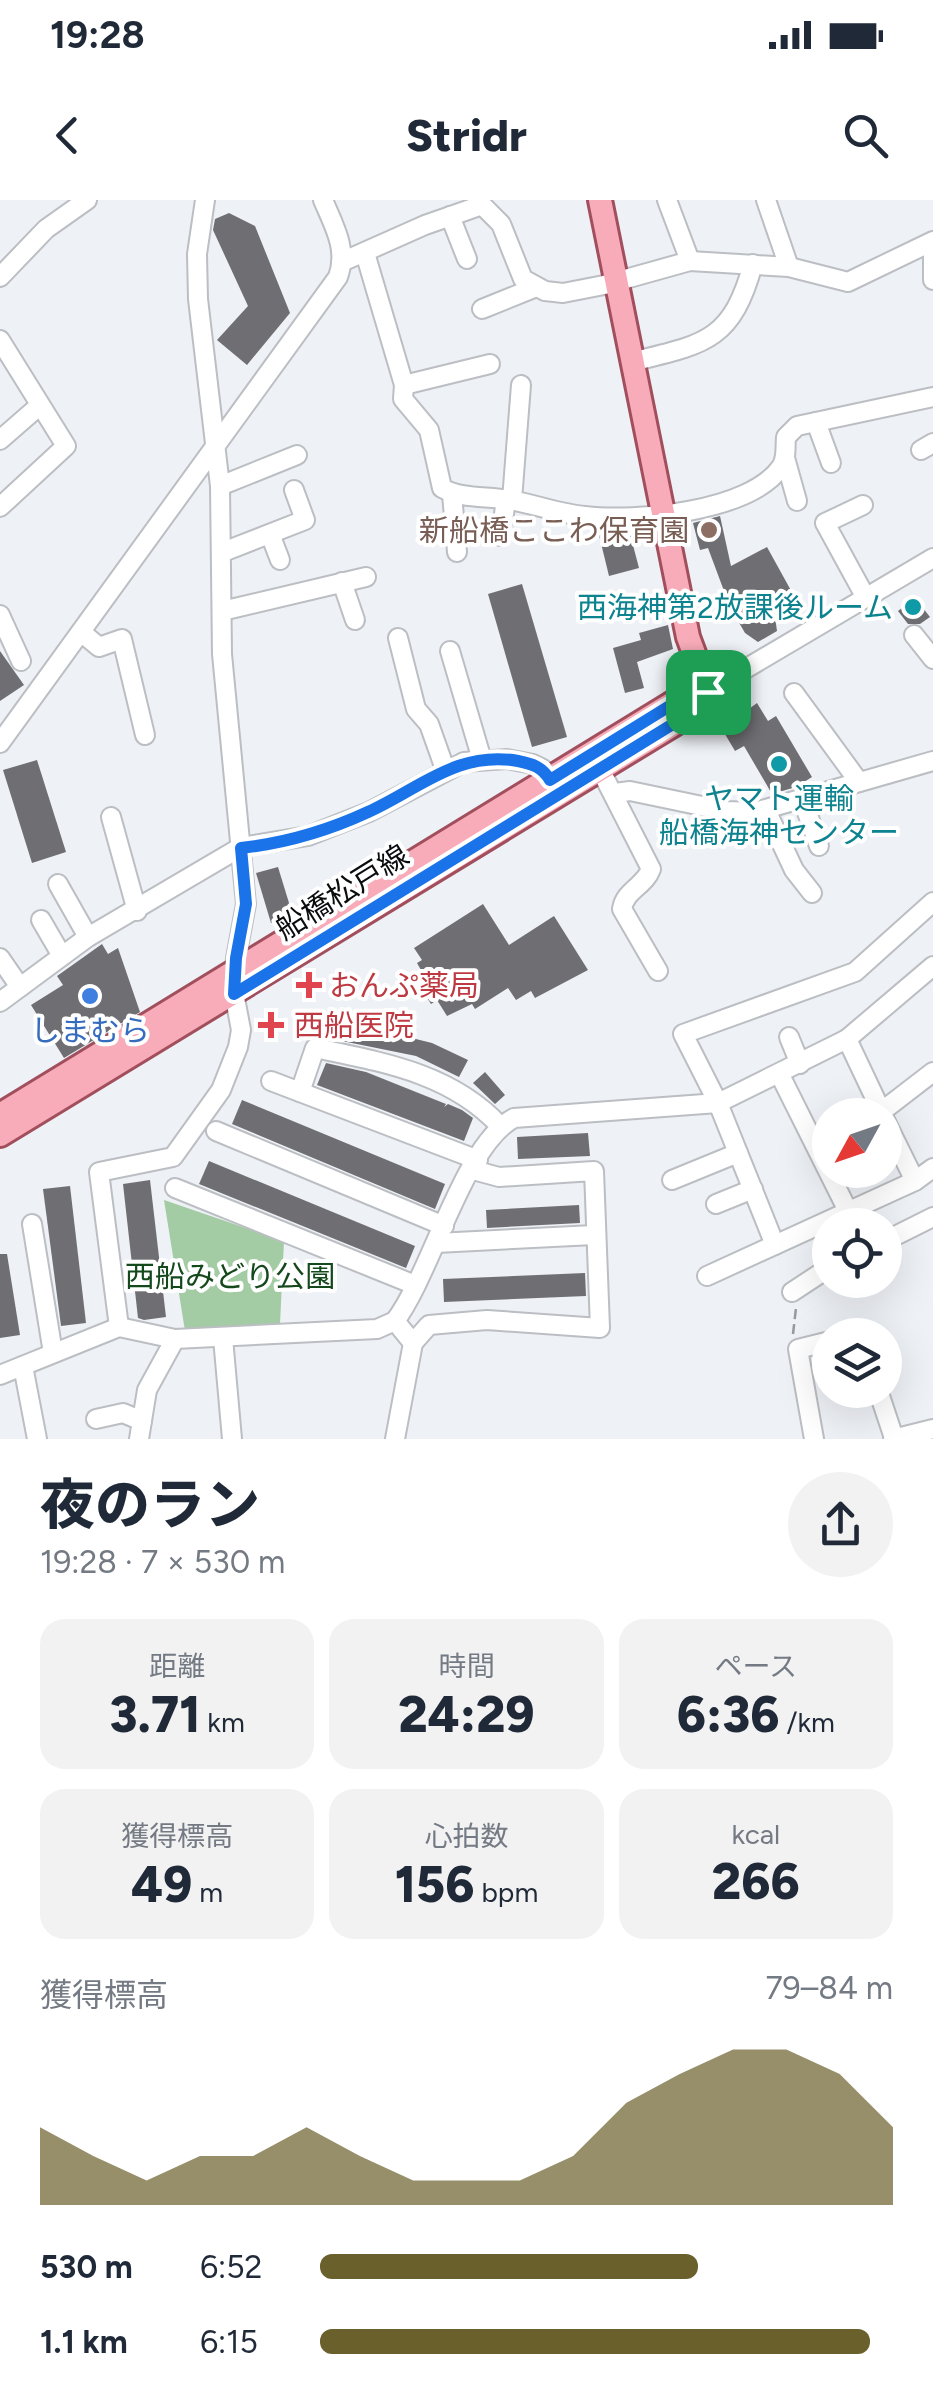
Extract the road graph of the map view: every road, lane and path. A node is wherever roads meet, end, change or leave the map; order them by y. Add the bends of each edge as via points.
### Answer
1 (205, 200) edge
2 (323, 200) edge
3 (600, 200) edge
4 (667, 200) edge
5 (766, 200) edge
6 (81, 202) edge
7 (480, 203) edge
8 (450, 216) junction
9 (933, 242) edge
10 (365, 253) junction
11 (933, 254) edge
12 (468, 259) dead end
13 (344, 261) junction
14 (690, 261) junction
15 (753, 264) junction
16 (789, 267) junction
17 (0, 277) edge
18 (933, 280) edge
19 (618, 282) junction
20 (534, 288) junction
21 (482, 309) dead end
22 (0, 340) edge
23 (635, 362) junction
24 (490, 364) dead end
25 (404, 385) junction
26 (522, 385) dead end
27 (933, 397) edge
28 (39, 406) junction
29 (816, 422) junction
30 (0, 440) edge
31 (214, 450) junction
32 (297, 455) dead end
33 (785, 458) junction
34 (831, 463) dead end
35 (220, 486) junction
36 (294, 490) dead end
37 (452, 494) junction
38 (509, 500) junction
39 (798, 500) dead end
40 (863, 505) dead end
41 (0, 506) edge
42 (666, 516) junction
43 (270, 534) junction
44 (501, 536) dead end
45 (223, 552) junction
46 (457, 552) dead end
47 (933, 558) edge
48 (280, 560) dead end
49 (366, 576) dead end
50 (342, 582) junction
51 (866, 598) junction
52 (222, 611) junction
53 (0, 615) edge
54 (355, 620) dead end
55 (82, 632) junction
56 (914, 634) dead end
57 (398, 638) dead end
58 (450, 651) dead end
59 (933, 660) edge
60 (20, 661) dead end
61 (708, 692) junction
62 (794, 693) dead end
63 (145, 735) dead end
64 (0, 742) edge
65 (482, 760) junction
66 (933, 761) edge
67 (446, 769) junction
68 (600, 770) junction
69 (550, 780) junction
70 (859, 782) junction
71 (615, 793) junction
72 (803, 801) junction
73 (766, 810) junction
74 (111, 817) dead end
75 (819, 846) dead end
76 (241, 848) junction
77 (58, 884) dead end
78 (812, 893) dead end
79 (933, 902) edge
80 (137, 911) junction
81 (42, 920) dead end
82 (88, 937) junction
83 (62, 956) junction
84 (0, 958) edge
85 (933, 966) edge
86 (658, 971) dead end
87 (234, 984) junction
88 (20, 987) junction
89 (0, 1002) edge
90 (788, 1038) dead end
91 (846, 1038) junction
92 (800, 1064) junction
93 (933, 1072) edge
94 (780, 1075) junction
95 (271, 1081) dead end
96 (300, 1092) junction
97 (874, 1098) edge
98 (902, 1099) edge
99 (718, 1103) junction
100 (0, 1115) edge
101 (500, 1126) junction
102 (216, 1131) dead end
103 (0, 1135) edge
104 (738, 1153) junction
105 (902, 1155) edge
106 (475, 1165) junction
107 (933, 1168) edge
108 (672, 1180) dead end
109 (915, 1181) junction
110 (175, 1188) dead end
111 (753, 1189) junction
112 (716, 1204) dead end
113 (846, 1208) edge
114 (855, 1208) edge
115 (933, 1218) edge
116 (32, 1224) dead end
117 (812, 1227) edge
118 (902, 1233) edge
119 (440, 1235) junction
120 (594, 1235) junction
121 (775, 1244) junction
122 (707, 1276) dead end
123 (812, 1279) edge
124 (415, 1285) junction
125 (792, 1292) dead end
126 (395, 1321) junction
127 (119, 1327) junction
128 (224, 1338) junction
129 (175, 1339) junction
130 (413, 1343) junction
131 (812, 1346) edge
132 (53, 1353) junction
133 (23, 1366) junction
134 (0, 1375) edge
135 (884, 1408) edge
136 (96, 1419) dead end
137 (933, 1429) edge
138 (141, 1430) edge
139 (37, 1439) edge
140 (232, 1439) edge
141 (396, 1439) edge
142 (814, 1439) edge
143 (894, 1439) edge

1 - 31 street via 198,299
2 - 13 street
3 - 19 main road
4 - 14 street
5 - 16 street
6 - 17 street
7 - 8 street
7 - 20 street via 501,224 523,279
8 - 10 street
8 - 12 street
9 - 16 street via 848,282
10 - 13 street
10 - 25 street
11 - 18 street
13 - 31 street
14 - 15 street
14 - 19 street
15 - 16 street
15 - 23 street via 735,314 721,332 700,345
19 - 20 street via 563,293
19 - 23 main road
20 - 21 street
22 - 28 street
23 - 42 main road
24 - 25 street
25 - 37 street via 408,410 429,430 442,488
26 - 38 street
27 - 29 street
28 - 30 street
28 - 41 street via 66,446
29 - 33 street via 786,437
29 - 34 street
31 - 35 street
31 - 55 street
32 - 35 street
33 - 39 street
33 - 42 street via 780,470 752,489
35 - 45 street
36 - 43 street via 304,520
37 - 38 street
37 - 46 street
38 - 42 street via 585,516
38 - 44 street
40 - 51 street via 825,523
42 - 61 main road via 688,638
43 - 45 street
43 - 48 street
45 - 52 street
47 - 51 street
49 - 50 street
50 - 52 street
50 - 54 street
51 - 61 street
52 - 76 street
53 - 60 street
55 - 63 street via 99,647 122,639
55 - 64 street
56 - 59 street
57 - 67 street via 416,708
58 - 65 street
61 - 68 main road, 船橋松戸線 via 686,716
61 - 69 main road, 船橋松戸線 via 676,702
62 - 70 street
65 - 67 street
65 - 69 street via 532,764
66 - 70 street
67 - 76 street via 308,836
68 - 71 street
68 - 87 main road, 船橋松戸線
69 - 87 main road, 船橋松戸線
70 - 72 street
71 - 73 street via 726,811
71 - 86 street via 651,869 622,909
72 - 73 street
72 - 75 street
73 - 78 street
74 - 80 street
76 - 80 street
76 - 87 street via 246,904
77 - 82 street
79 - 99 street via 855,972 682,1034
80 - 82 street
81 - 83 street
82 - 83 street
83 - 88 street
84 - 88 street
85 - 91 street
87 - 100 main road, 船橋松戸線
87 - 103 main road, 船橋松戸線
87 - 127 street via 241,1030 221,1090 172,1156 99,1172
88 - 89 street
90 - 92 street
91 - 92 street
91 - 97 street
92 - 94 street
93 - 98 street
94 - 99 street
94 - 113 street
95 - 96 street
96 - 101 street via 315,1048 414,1069 481,1106
96 - 106 street
99 - 101 street via 514,1118
99 - 104 street
101 - 106 street
102 - 119 street
104 - 108 street
104 - 111 street
105 - 109 street
106 - 119 street
106 - 120 street via 499,1178 594,1171
107 - 109 street
109 - 114 street
110 - 124 street
111 - 112 street
111 - 121 street
115 - 118 street
116 - 132 street
117 - 121 street
119 - 120 street
119 - 124 street
120 - 130 street via 600,1328 487,1320 430,1325
121 - 122 street
123 - 125 street
124 - 126 street
126 - 128 street via 377,1329
126 - 130 street
127 - 129 street
127 - 132 street
128 - 129 street
128 - 140 street
129 - 138 street via 147,1390
130 - 141 street
131 - 142 street via 798,1349
132 - 133 street
133 - 134 street
133 - 139 street
135 - 143 street
136 - 138 street via 124,1413
137 - 143 street

